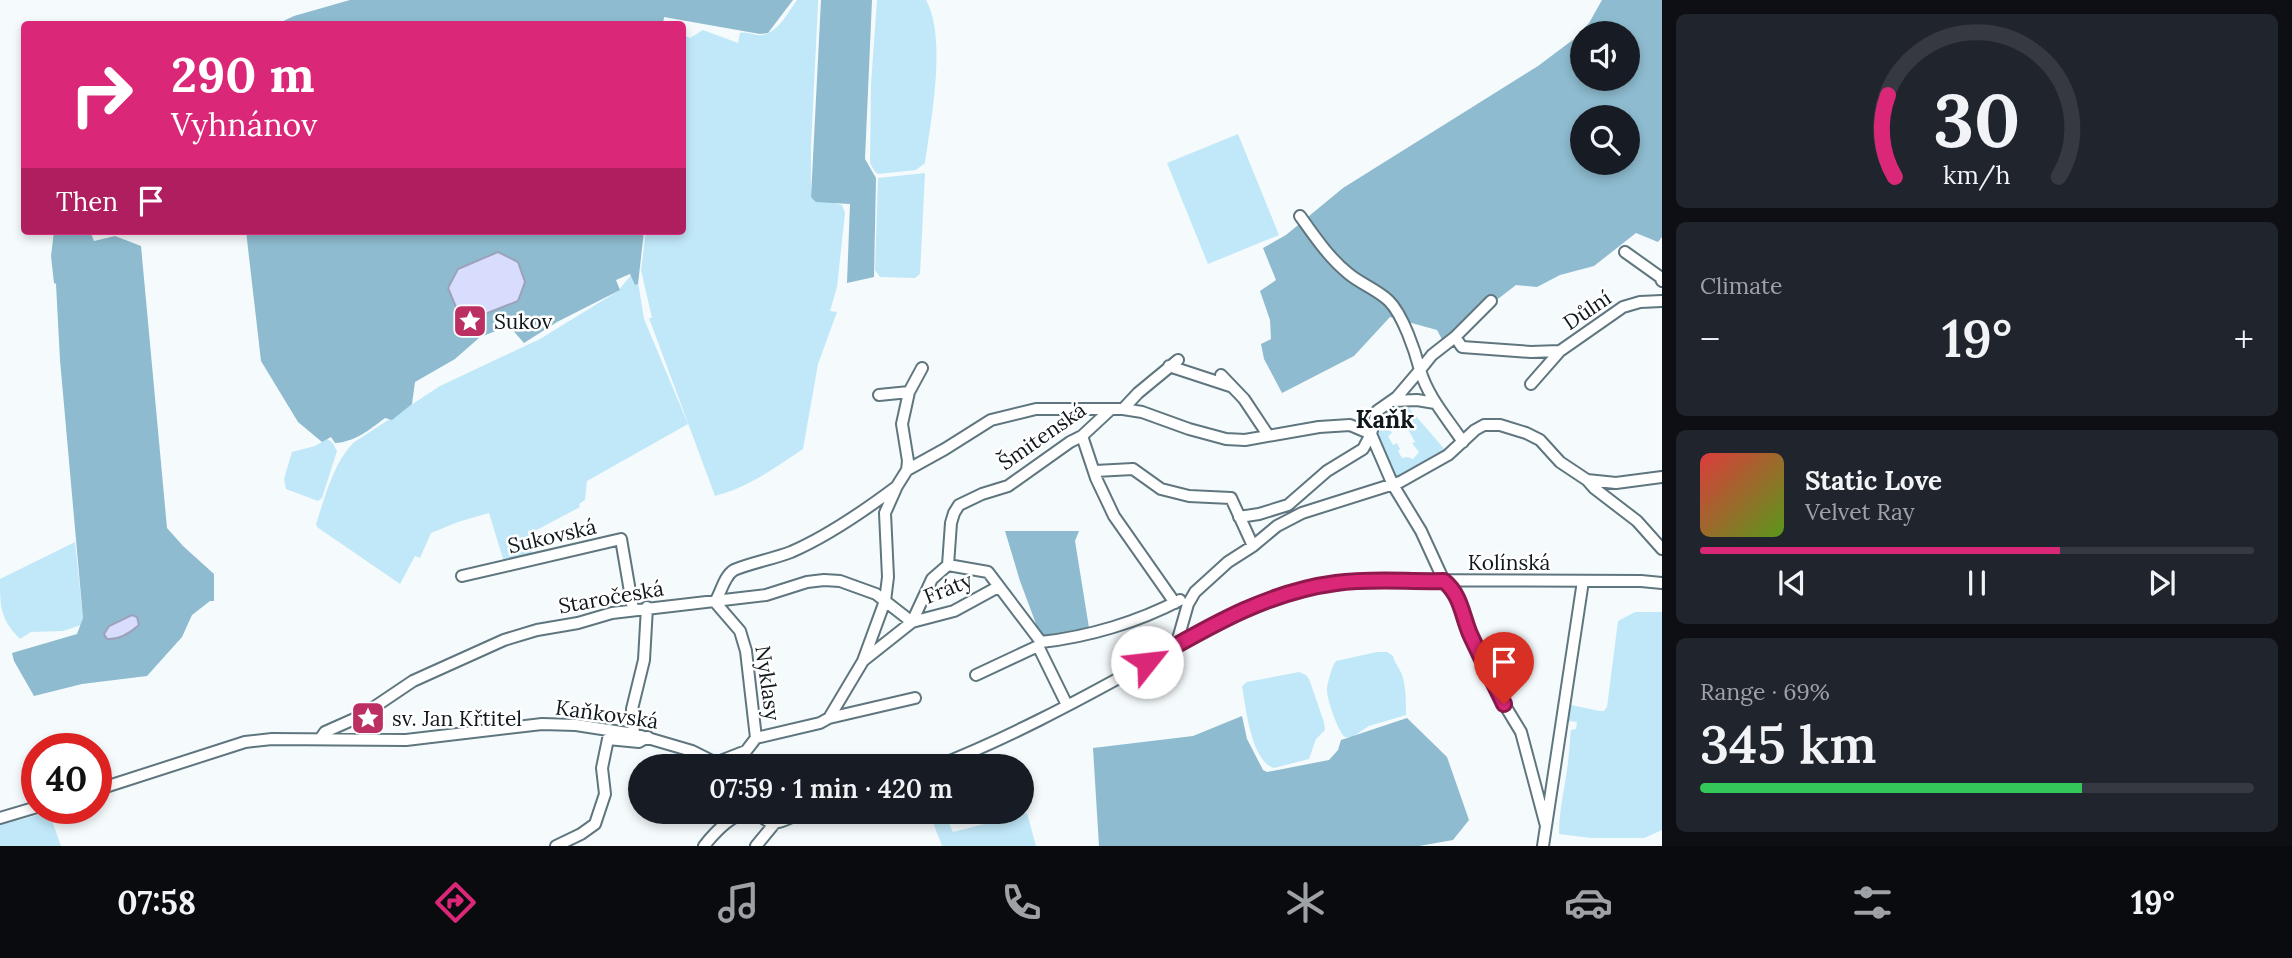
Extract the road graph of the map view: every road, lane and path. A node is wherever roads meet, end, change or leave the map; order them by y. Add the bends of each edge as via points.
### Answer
1 (1300, 216) dead end
2 (1625, 252) dead end
3 (1662, 281) edge
4 (1491, 301) dead end
5 (1662, 301) edge
6 (1455, 338) junction
7 (1560, 351) junction
8 (1531, 352) junction
9 (922, 368) dead end
10 (1545, 368) junction
11 (1420, 370) junction
12 (1221, 375) dead end
13 (1531, 384) dead end
14 (1233, 387) junction
15 (909, 391) junction
16 (879, 395) dead end
17 (1392, 401) junction
18 (1435, 403) junction
19 (1117, 410) junction
20 (1083, 411) junction
21 (1085, 433) junction
22 (1268, 435) junction
23 (1371, 435) junction
24 (1463, 442) junction
25 (907, 470) junction
26 (1095, 471) junction
27 (1662, 477) edge
28 (1587, 480) junction
29 (1393, 485) junction
30 (897, 486) junction
31 (1295, 500) junction
32 (875, 502) junction
33 (885, 513) junction
34 (1302, 513) junction
35 (1239, 517) junction
36 (1253, 546) junction
37 (1662, 549) edge
38 (948, 565) junction
39 (462, 576) dead end
40 (1444, 581) junction
41 (1583, 581) junction
42 (1662, 582) edge
43 (998, 587) junction
44 (1195, 592) junction
45 (885, 601) junction
46 (715, 602) junction
47 (1175, 603) junction
48 (647, 607) junction
49 (633, 609) junction
50 (912, 622) junction
51 (1039, 644) junction
52 (1177, 646) junction
53 (863, 661) junction
54 (976, 676) dead end
55 (915, 698) dead end
56 (1067, 705) junction
57 (829, 718) junction
58 (634, 734) junction
59 (648, 737) junction
60 (756, 738) junction
61 (317, 739) junction
62 (698, 754) edge
63 (738, 754) edge
64 (964, 754) edge
65 (112, 785) edge
66 (21, 812) edge
67 (0, 818) edge
68 (728, 824) edge
69 (774, 824) edge
70 (1546, 826) junction
71 (556, 846) edge
72 (704, 846) edge
73 (756, 846) edge
74 (1543, 846) edge

1 - 11 street via 1347,273 1390,302
2 - 3 street
4 - 6 street
5 - 7 street, Důlní via 1623,307
6 - 8 street, Důlní via 1462,347
6 - 11 street
7 - 8 street, Důlní
7 - 10 street
8 - 10 street
9 - 15 street
10 - 13 street
11 - 17 street
11 - 18 street
12 - 14 street
14 - 19 street, Šmitenská via 1173,363
14 - 22 street
15 - 16 street
15 - 25 street via 902,424
17 - 18 street
17 - 23 street via 1377,411
18 - 24 street
19 - 20 street
19 - 21 street, Šmitenská
19 - 22 street via 1142,412 1226,439
20 - 21 street
20 - 25 street via 1036,409 991,420
21 - 26 street
21 - 38 street, Šmitenská via 1008,486 959,505 951,523
22 - 23 street via 1350,425
23 - 29 street
23 - 31 street via 1363,450 1327,471
24 - 28 street via 1484,425 1500,425 1539,440
24 - 29 street
25 - 30 street
26 - 35 street via 1133,469 1161,489 1231,498
26 - 47 street via 1114,516
27 - 28 street
28 - 37 street via 1637,521
29 - 34 street
29 - 40 street
30 - 32 street
30 - 33 street
31 - 34 street
31 - 35 street
32 - 33 street
32 - 46 street via 810,542 733,571
33 - 45 street
34 - 36 street
35 - 36 street
36 - 44 street
38 - 43 street, Fráty via 988,572
38 - 50 street via 932,579
39 - 49 street, Sukovská via 621,539
40 - 41 street, Kolínská
40 - 52 street, Kolínská via 1335,583 1286,593
40 - 70 street via 1458,598 1472,639 1521,732
41 - 42 street, Kolínská
41 - 70 street
43 - 50 street, Fráty via 954,611
43 - 51 street, Fráty
44 - 47 street
44 - 52 street
45 - 46 street, Staročeská via 860,587 824,580
45 - 50 street, Staročeská
45 - 53 street
46 - 48 street, Staročeská
46 - 60 street, Nyklasy via 740,631
47 - 51 street via 1094,632
48 - 49 street, Staročeská
48 - 58 street via 644,660 632,709
49 - 61 street, Staročeská via 504,640 414,681
50 - 53 street
51 - 54 street
51 - 56 street, Fráty
52 - 56 street, Kolínská
53 - 57 street
55 - 57 street
56 - 64 street, Kolínská
57 - 60 street
58 - 59 street, Kaňkovská
58 - 61 street, Kaňkovská via 542,724 406,740
59 - 62 street, Kaňkovská
59 - 71 street via 639,742 608,739 602,768 605,794 595,824
60 - 63 street
61 - 65 street, Kaňkovská via 245,742
66 - 67 street
68 - 72 street
69 - 73 street
70 - 74 street

